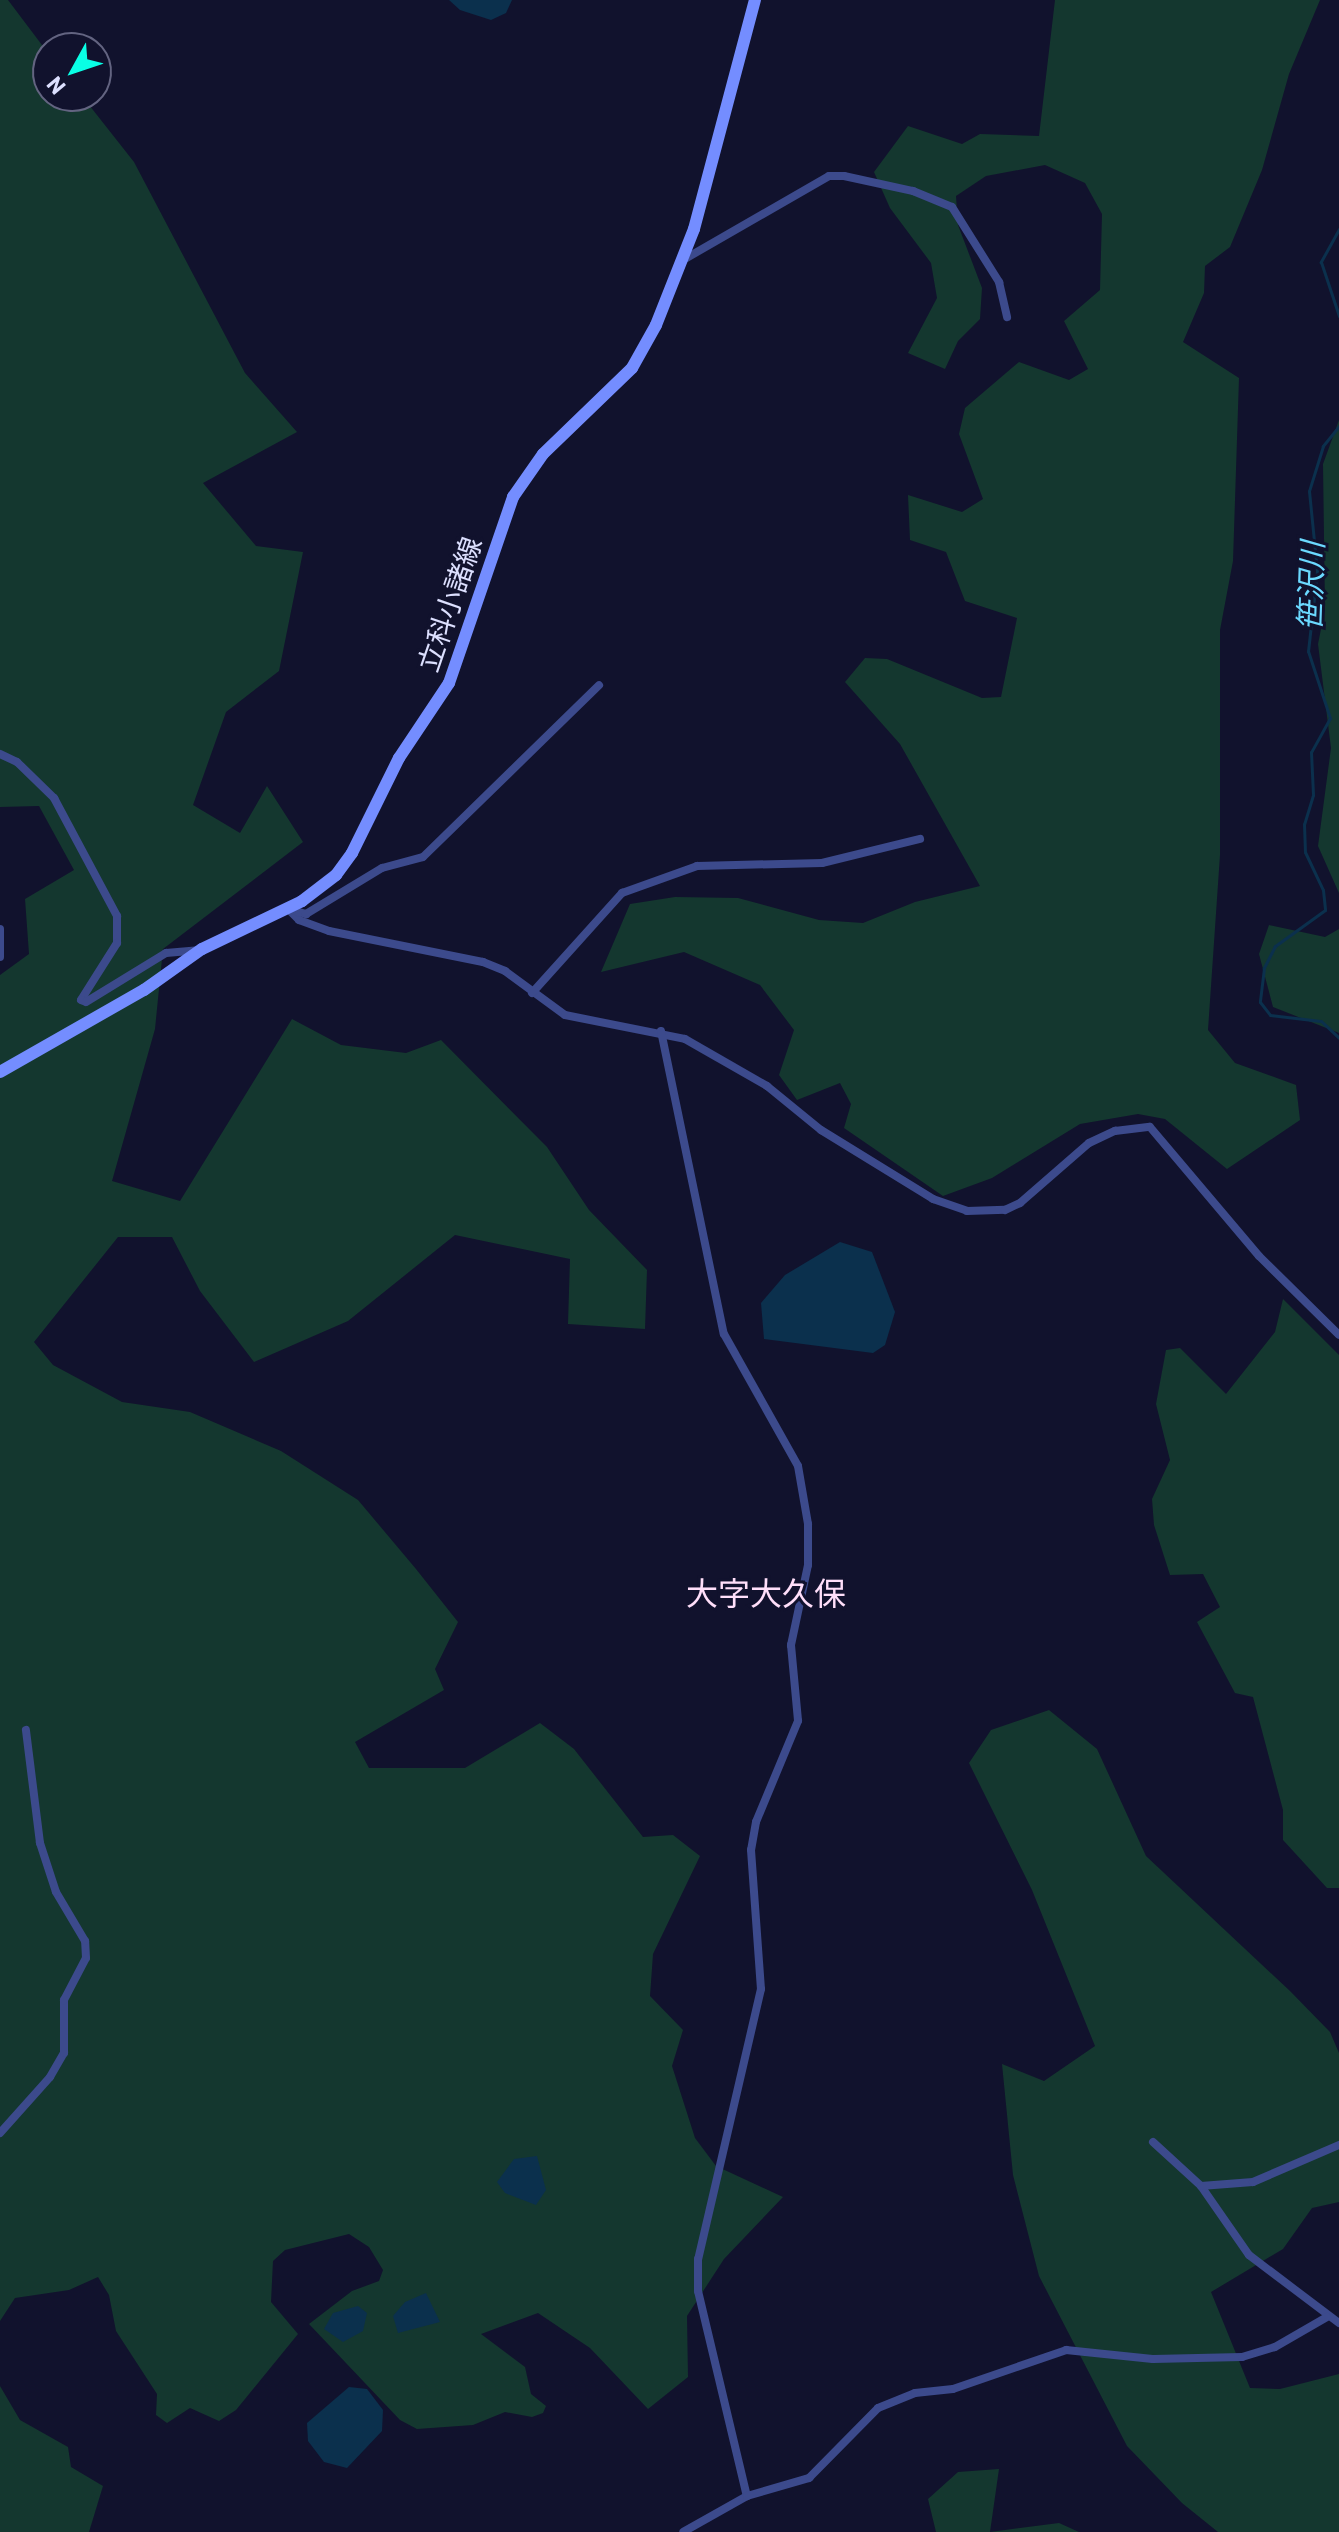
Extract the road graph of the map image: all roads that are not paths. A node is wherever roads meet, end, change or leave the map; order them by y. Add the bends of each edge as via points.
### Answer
1 (755, 0) edge
2 (683, 260) junction
3 (1007, 317) dead end
4 (599, 685) dead end
5 (0, 754) edge
6 (920, 839) dead end
7 (287, 908) junction
8 (0, 929) edge
9 (202, 949) junction
10 (0, 957) edge
11 (532, 993) junction
12 (661, 1031) junction
13 (0, 1072) edge
14 (1339, 1335) edge
15 (26, 1730) dead end
16 (0, 2133) edge
17 (1153, 2142) dead end
18 (1339, 2145) edge
19 (1201, 2186) junction
20 (1327, 2317) junction
21 (1339, 2323) edge
22 (747, 2496) junction
23 (683, 2532) edge

1 - 2 main road, 立科小諸線
2 - 3 street via 829,176 844,176 913,191 952,207 999,282
2 - 7 main road, 立科小諸線 via 632,368 543,454 513,497 449,683 399,758 352,853 336,875
4 - 7 street via 423,857 382,868 306,914
5 - 9 street via 17,762 54,798 117,916 117,943 81,1000 86,1002 166,953
6 - 11 street via 822,863 697,866 634,888 622,893
7 - 9 main road, 立科小諸線
7 - 11 street via 299,920 329,931 483,962 505,971
8 - 10 street
9 - 13 main road, 立科小諸線 via 144,990
11 - 12 street via 547,1007 578,1020
12 - 14 street via 718,1055 821,1130 933,1199 967,1211 1005,1210 1089,1143 1115,1131 1150,1127 1259,1256
12 - 22 street via 724,1334 798,1466 807,1512 808,1565 791,1645 798,1721 756,1822 751,1850 761,1989 698,2259 700,2301
15 - 16 street via 40,1843 56,1892 85,1941 86,1958 64,2000 64,2053 50,2077
17 - 19 street
18 - 19 street via 1253,2182
19 - 20 street via 1249,2255
20 - 21 street
20 - 22 street via 1275,2347 1242,2357 1153,2359 1066,2350 953,2389 915,2393 878,2408 809,2478
22 - 23 street

